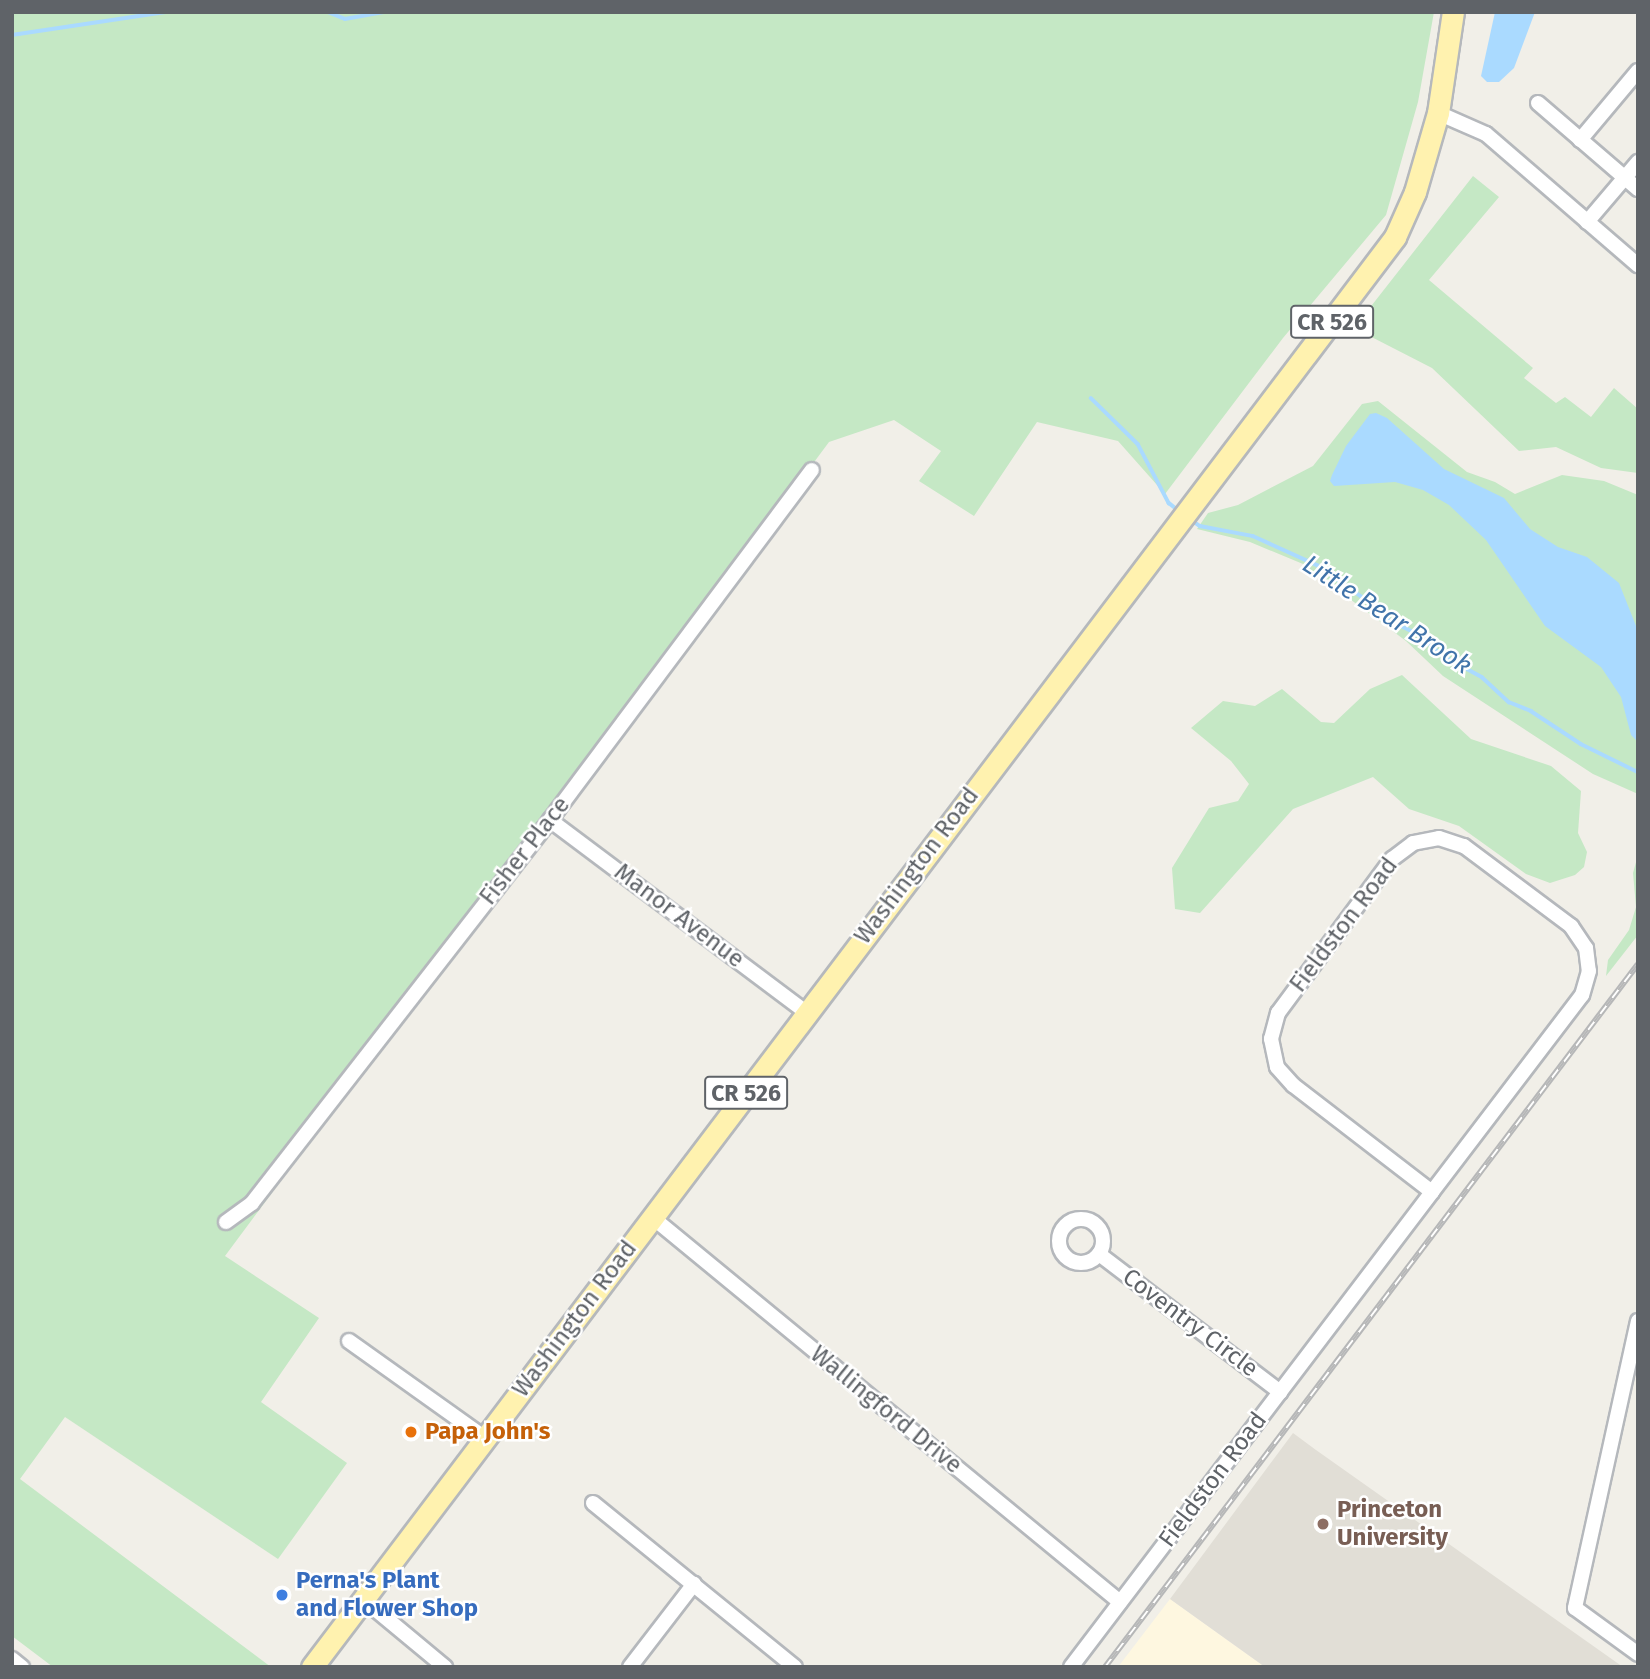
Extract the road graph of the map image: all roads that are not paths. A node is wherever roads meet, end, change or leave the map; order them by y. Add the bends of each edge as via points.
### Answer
1 (1454, 19) edge
2 (1638, 71) edge
3 (1538, 103) dead end
4 (1438, 113) junction
5 (1580, 139) junction
6 (1638, 162) edge
7 (1625, 177) junction
8 (1638, 189) edge
9 (1587, 222) junction
10 (1638, 265) edge
11 (812, 470) dead end
12 (551, 820) junction
13 (807, 1013) junction
14 (1432, 1192) junction
15 (652, 1217) junction
16 (226, 1222) dead end
17 (1099, 1254) dead end
18 (1638, 1321) edge
19 (349, 1341) dead end
20 (1280, 1392) junction
21 (485, 1438) junction
22 (593, 1503) dead end
23 (694, 1584) junction
24 (363, 1600) junction
25 (1120, 1602) junction
26 (1638, 1654) edge
27 (12, 1659) edge
28 (22, 1667) edge
29 (312, 1667) edge
30 (444, 1667) edge
31 (630, 1667) edge
32 (795, 1667) edge
33 (1071, 1667) edge

1 - 4 main road, Washington Road / CR 526
2 - 5 street
3 - 5 street
4 - 9 street via 1486,134
4 - 13 main road, Washington Road / CR 526 via 1415,192 1395,237
5 - 7 street
6 - 7 street
7 - 8 street
7 - 9 street
9 - 10 street
11 - 12 street, Fisher Place
12 - 13 street, Manor Avenue
12 - 16 street, Fisher Place via 252,1203
13 - 15 main road, Washington Road / CR 526
14 - 14 street, Fieldston Road via 1582,995 1589,971 1586,948 1570,926 1464,846 1439,838 1413,843 1392,859 1278,1013 1271,1040 1277,1067 1293,1085
14 - 20 street, Fieldston Road
15 - 21 main road, Washington Road / CR 526
15 - 25 street, Wallingford Drive
17 - 20 street, Coventry Circle
18 - 26 street via 1575,1608
19 - 21 street
20 - 25 street, Fieldston Road
21 - 24 main road, Washington Road / CR 526
22 - 23 street
23 - 31 street
23 - 32 street
24 - 29 main road, Washington Road / CR 526
24 - 30 street
25 - 33 street, Fieldston Road
27 - 28 street

